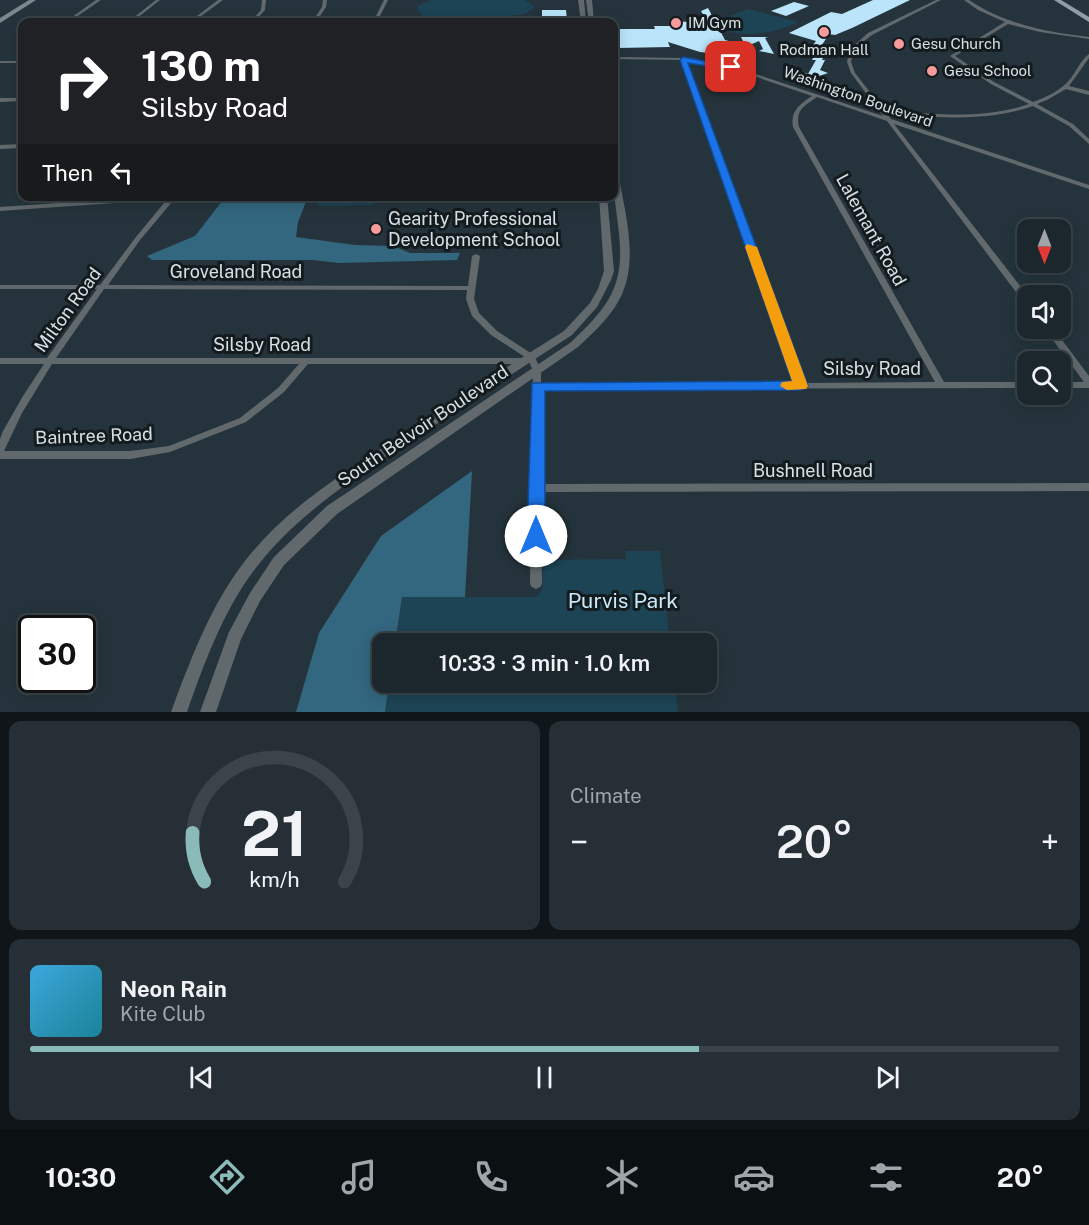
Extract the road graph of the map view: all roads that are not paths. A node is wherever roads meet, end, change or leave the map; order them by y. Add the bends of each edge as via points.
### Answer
1 (33, 0) edge
2 (99, 0) edge
3 (158, 0) edge
4 (221, 0) edge
5 (264, 0) edge
6 (325, 0) edge
7 (386, 0) edge
8 (581, 0) edge
9 (590, 0) edge
10 (939, 0) edge
11 (966, 0) edge
12 (1057, 0) edge
13 (73, 18) edge
14 (135, 18) edge
15 (196, 18) edge
16 (256, 18) edge
17 (317, 18) edge
18 (377, 18) edge
19 (583, 18) edge
20 (592, 18) edge
21 (1089, 20) edge
22 (0, 21) edge
23 (1008, 22) junction
24 (1089, 38) edge
25 (1089, 55) edge
26 (18, 58) edge
27 (618, 58) edge
28 (683, 60) junction
29 (0, 62) edge
30 (12, 62) junction
31 (18, 62) edge
32 (1066, 87) junction
33 (1089, 93) edge
34 (817, 95) junction
35 (0, 100) edge
36 (18, 100) edge
37 (1032, 103) junction
38 (882, 111) junction
39 (889, 120) junction
40 (1089, 142) edge
41 (18, 146) edge
42 (0, 147) edge
43 (1089, 187) edge
44 (115, 201) edge
45 (170, 201) edge
46 (604, 201) edge
47 (618, 201) edge
48 (0, 209) edge
49 (476, 256) dead end
50 (0, 287) edge
51 (102, 287) junction
52 (471, 288) junction
53 (1017, 288) edge
54 (1056, 339) edge
55 (527, 359) junction
56 (0, 361) edge
57 (50, 361) junction
58 (305, 362) junction
59 (537, 370) junction
60 (1089, 384) edge
61 (1017, 385) edge
62 (1071, 385) edge
63 (537, 386) junction
64 (801, 386) junction
65 (941, 386) junction
66 (0, 450) edge
67 (0, 455) edge
68 (1089, 487) edge
69 (536, 488) junction
70 (536, 584) dead end
71 (179, 712) edge
72 (208, 712) edge

1 - 22 main road
2 - 13 street
3 - 14 street
4 - 15 street
5 - 16 street via 263,10
6 - 17 street
7 - 18 street
8 - 19 street
9 - 20 street
10 - 38 street via 870,34 852,49 849,62 854,74
11 - 23 street
12 - 21 main road
23 - 24 street
23 - 37 street via 952,56 988,81
25 - 32 street
26 - 30 street
27 - 28 street, Washington Boulevard
28 - 34 street, Washington Boulevard via 731,67
28 - 64 street
29 - 30 street
30 - 31 street
32 - 33 street
32 - 37 street
34 - 39 street, Washington Boulevard
34 - 65 street, Lalemant Road via 797,110 796,127
35 - 36 street
37 - 38 street via 968,115
37 - 40 street via 1080,131
38 - 39 street
39 - 43 street, Washington Boulevard
39 - 53 street
41 - 42 street
44 - 48 street
45 - 51 street, Milton Road
46 - 55 street, South Belvoir Boulevard via 610,258 607,282 583,320
47 - 59 street, South Belvoir Boulevard via 626,258 625,276 614,306 594,329
49 - 52 street
50 - 51 street, Groveland Road
51 - 52 street, Groveland Road
51 - 57 street, Milton Road
52 - 55 street via 471,302 479,320
54 - 60 street
55 - 58 street, Silsby Road
55 - 59 street
55 - 71 street, South Belvoir Boulevard via 335,485 261,551 210,632
56 - 57 street, Silsby Road
57 - 58 street, Silsby Road
57 - 66 street, Milton Road via 14,414
58 - 67 street, Baintree Road via 281,390 243,420 170,449 130,454
59 - 63 street
59 - 72 street, South Belvoir Boulevard via 332,510 279,561 234,637
60 - 62 street
61 - 65 street, Silsby Road
63 - 64 street, Silsby Road
63 - 69 street
64 - 65 street, Silsby Road
68 - 69 street, Bushnell Road
69 - 70 street

